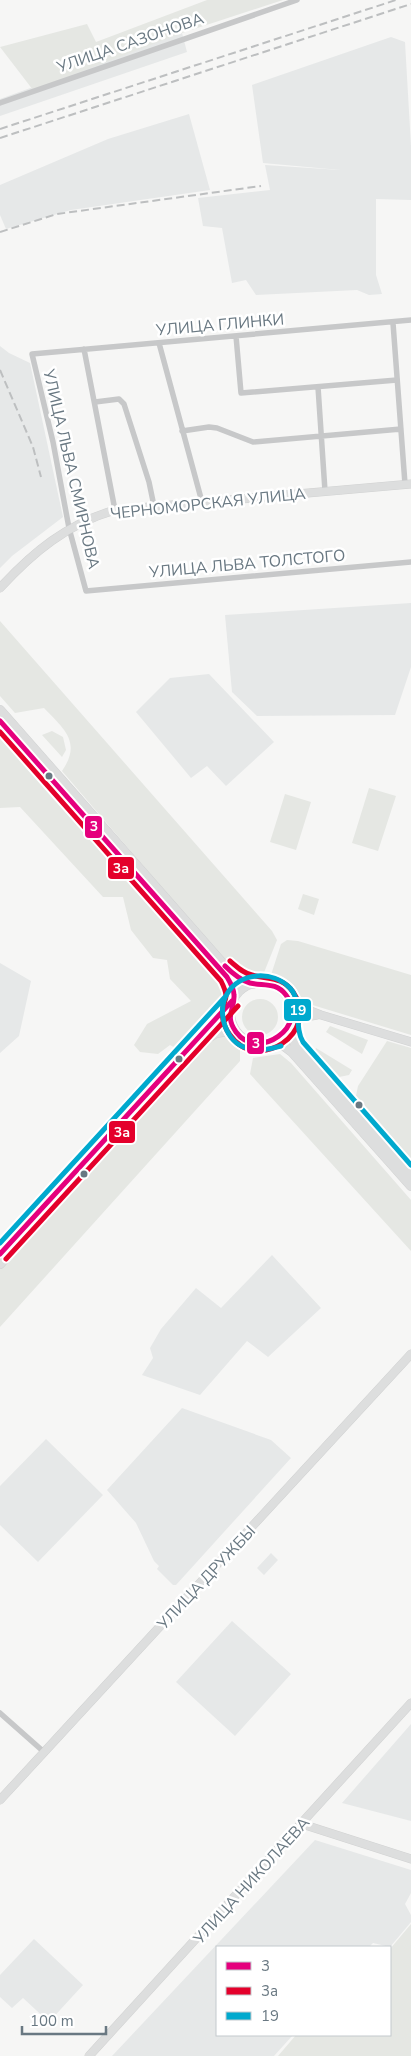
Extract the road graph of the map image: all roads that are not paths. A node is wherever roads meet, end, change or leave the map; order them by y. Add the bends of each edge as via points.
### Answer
1 (297, 0) edge
2 (0, 103) edge
3 (411, 320) edge
4 (393, 323) junction
5 (236, 336) junction
6 (159, 343) junction
7 (84, 349) junction
8 (32, 354) joint
9 (397, 380) junction
10 (318, 387) junction
11 (95, 402) junction
12 (401, 430) junction
13 (182, 431) junction
14 (321, 437) junction
15 (408, 484) edge
16 (325, 491) junction
17 (202, 502) junction
18 (154, 506) junction
19 (115, 510) junction
20 (69, 528) junction
21 (411, 562) edge
22 (0, 588) edge
23 (86, 591) joint
24 (0, 710) edge
25 (0, 721) edge
26 (223, 969) junction
27 (253, 984) junction
28 (233, 999) junction
29 (290, 1003) junction
30 (322, 1015) junction
31 (290, 1024) junction
32 (235, 1030) junction
33 (411, 1042) edge
34 (271, 1043) junction
35 (411, 1176) edge
36 (411, 1186) edge
37 (0, 1254) edge
38 (0, 1264) edge
39 (411, 1354) edge
40 (411, 1703) edge
41 (0, 1713) edge
42 (44, 1752) junction
43 (0, 1800) edge
44 (302, 1824) junction
45 (411, 1859) edge
46 (89, 2056) edge

1 - 2 street, УЛИЦА САЗОНОВА
3 - 4 street, УЛИЦА ГЛИНКИ
4 - 5 street, УЛИЦА ГЛИНКИ
4 - 9 street
5 - 6 street, УЛИЦА ГЛИНКИ
5 - 10 street via 241,393
6 - 7 street, УЛИЦА ГЛИНКИ
6 - 13 street
7 - 8 street, УЛИЦА ГЛИНКИ
7 - 11 street
8 - 20 street, УЛИЦА ЛЬВА СМИРНОВА
9 - 10 street
9 - 12 street
10 - 14 street
11 - 18 street via 119,399 124,404
11 - 19 street
12 - 14 street
12 - 15 street
13 - 14 street via 217,428 253,442
13 - 17 street
14 - 16 street
15 - 16 main road, ЧЕРНОМОРСКАЯ УЛИЦА
16 - 17 main road, ЧЕРНОМОРСКАЯ УЛИЦА
17 - 18 main road, ЧЕРНОМОРСКАЯ УЛИЦА
18 - 19 main road, ЧЕРНОМОРСКАЯ УЛИЦА
19 - 20 main road, ЧЕРНОМОРСКАЯ УЛИЦА
20 - 22 main road, ЧЕРНОМОРСКАЯ УЛИЦА via 33,554
20 - 23 street, УЛИЦА ЛЬВА СМИРНОВА
21 - 23 street, УЛИЦА ЛЬВА ТОЛСТОГО
24 - 26 main road
25 - 26 main road
26 - 27 main road
26 - 28 main road via 232,986
27 - 28 main road
27 - 29 main road via 271,984 285,994
28 - 32 main road via 230,1015
28 - 37 main road
29 - 30 main road
29 - 31 main road
30 - 31 main road via 300,1018
30 - 33 main road
31 - 34 main road via 279,1039
31 - 35 main road via 297,1047
32 - 34 main road via 250,1042
32 - 38 main road via 216,1033 208,1038
34 - 36 main road via 292,1052
39 - 42 main road, УЛИЦА ДРУЖБЫ
40 - 44 main road, УЛИЦА НИКОЛАЕВА
41 - 42 street
42 - 43 main road, УЛИЦА ДРУЖБЫ
44 - 45 main road
44 - 46 main road, УЛИЦА НИКОЛАЕВА

